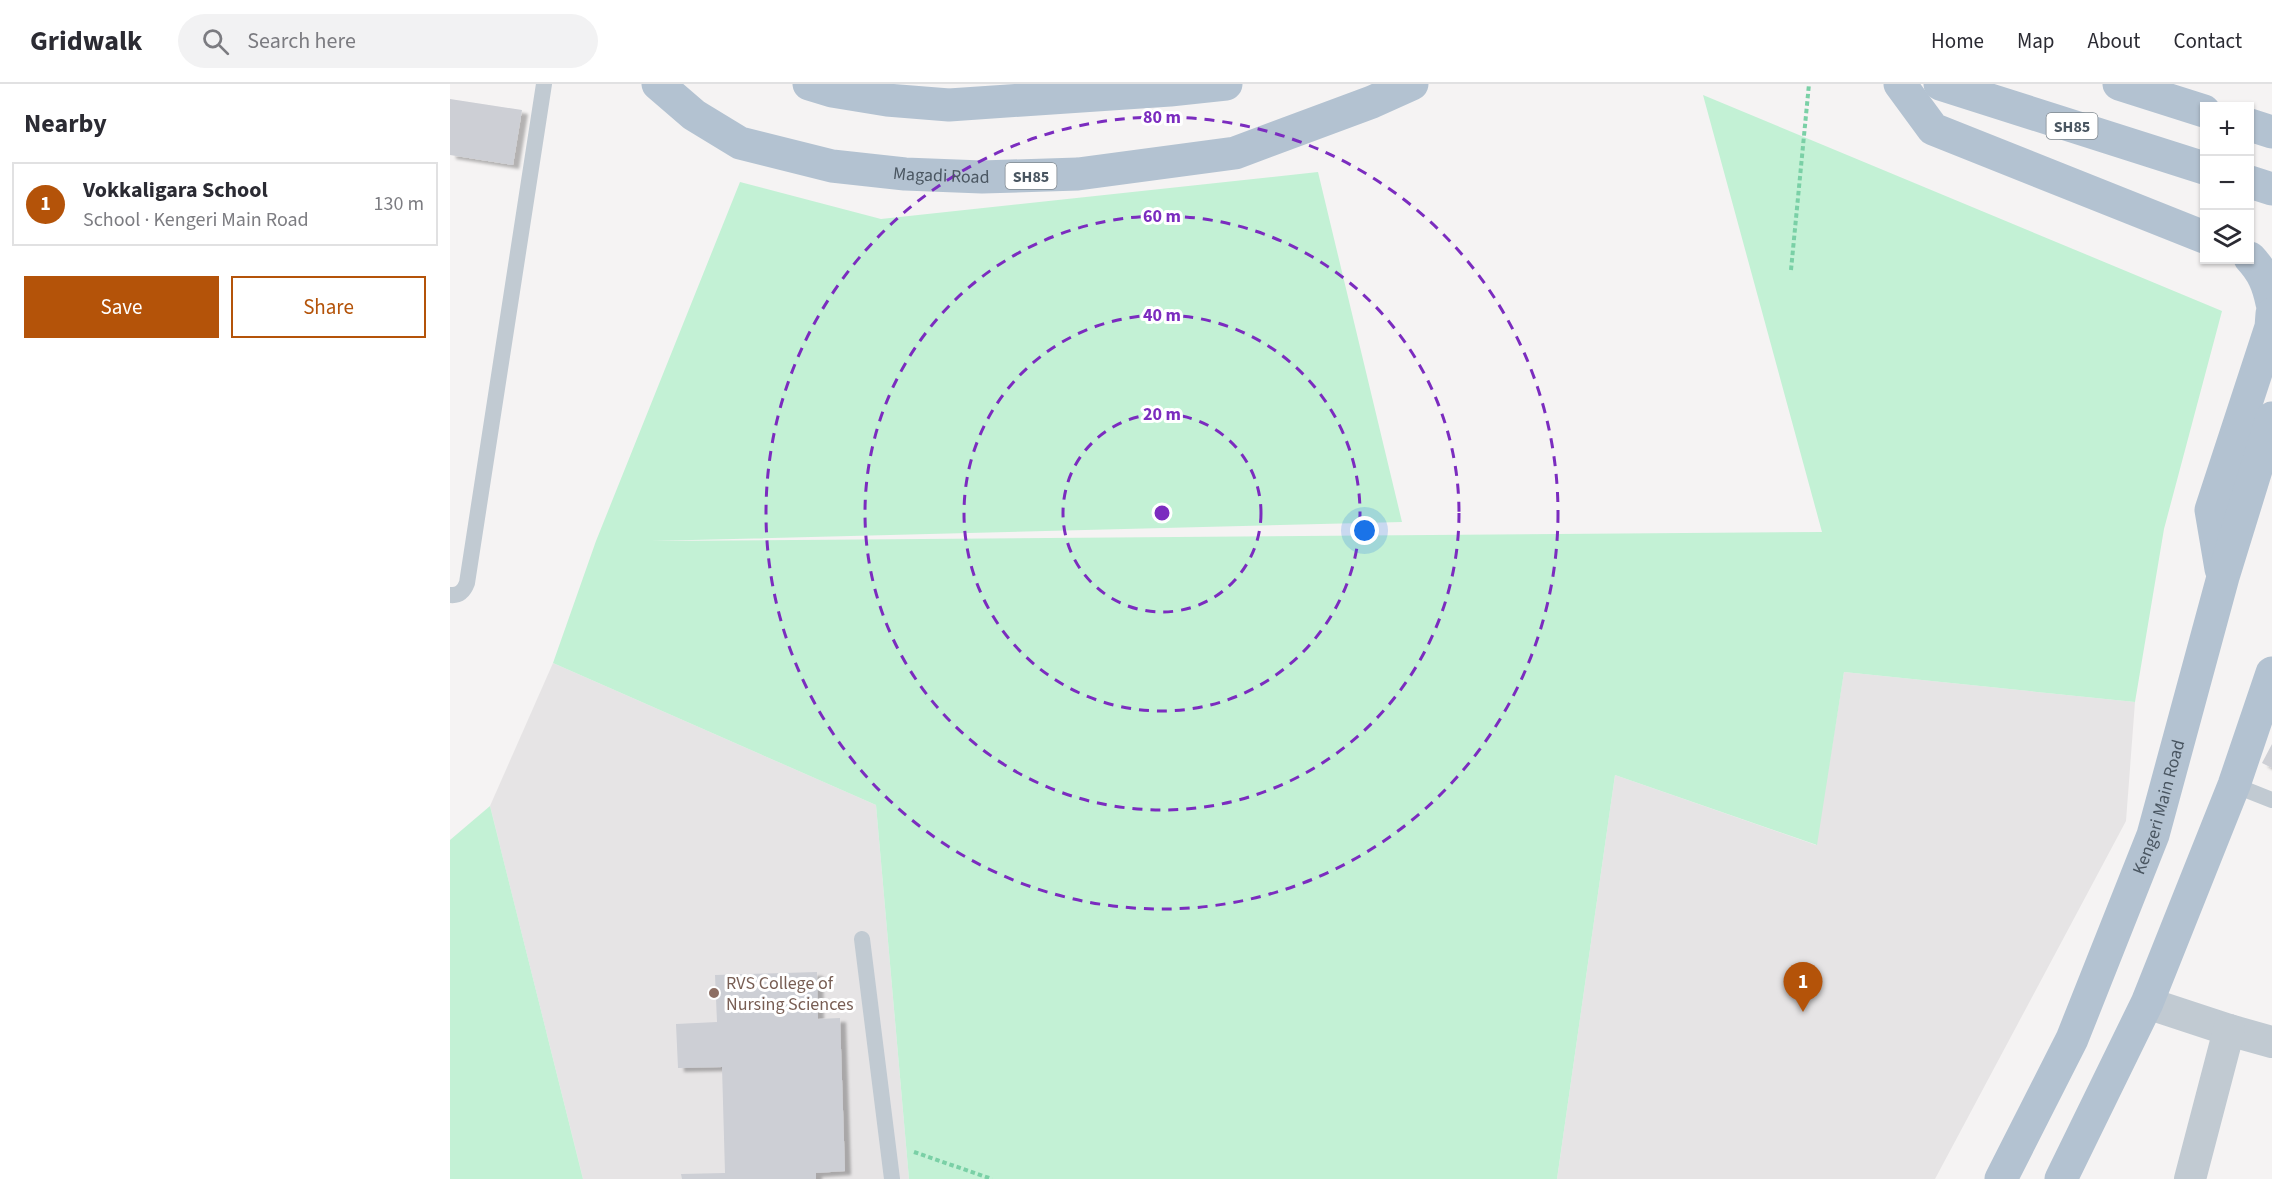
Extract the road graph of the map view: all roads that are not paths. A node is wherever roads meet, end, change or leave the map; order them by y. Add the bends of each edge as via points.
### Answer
1 (544, 84) edge
2 (658, 84) edge
3 (808, 84) edge
4 (1226, 84) edge
5 (1412, 84) edge
6 (1900, 84) edge
7 (1940, 84) edge
8 (2119, 84) edge
9 (1171, 87) edge
10 (1133, 88) edge
11 (927, 94) edge
12 (981, 94) edge
13 (2200, 109) edge
14 (2254, 126) edge
15 (2272, 132) edge
16 (2200, 166) edge
17 (2254, 183) edge
18 (2272, 189) edge
19 (2200, 235) edge
20 (2254, 262) edge
21 (2272, 303) edge
22 (2272, 314) edge
23 (2272, 418) edge
24 (2223, 577) junction
25 (450, 596) edge
26 (2270, 691) edge
27 (2234, 785) junction
28 (2272, 800) edge
29 (862, 939) dead end
30 (2147, 1003) junction
31 (2229, 1030) junction
32 (2272, 1042) edge
33 (892, 1179) edge
34 (2001, 1179) edge
35 (2061, 1179) edge
36 (2190, 1179) edge

1 - 25 lane via 467,583 459,594
2 - 5 main road, Magadi Road / SH85 via 694,115 741,143 832,166 982,177 1078,174 1235,153
3 - 11 main road via 832,91
4 - 9 main road
6 - 19 main road via 1933,129
7 - 16 main road, SH85
8 - 13 main road
9 - 10 main road
10 - 12 main road
11 - 12 main road via 950,105
14 - 15 main road
17 - 18 main road
20 - 21 main road via 2265,278
22 - 24 main road via 2211,510
23 - 24 main road, Kengeri Main Road
24 - 34 main road, Kengeri Main Road via 2153,835 2072,1040
26 - 27 main road
27 - 28 lane
27 - 30 main road
29 - 33 lane
30 - 31 street
30 - 35 main road
31 - 32 street
31 - 36 street

